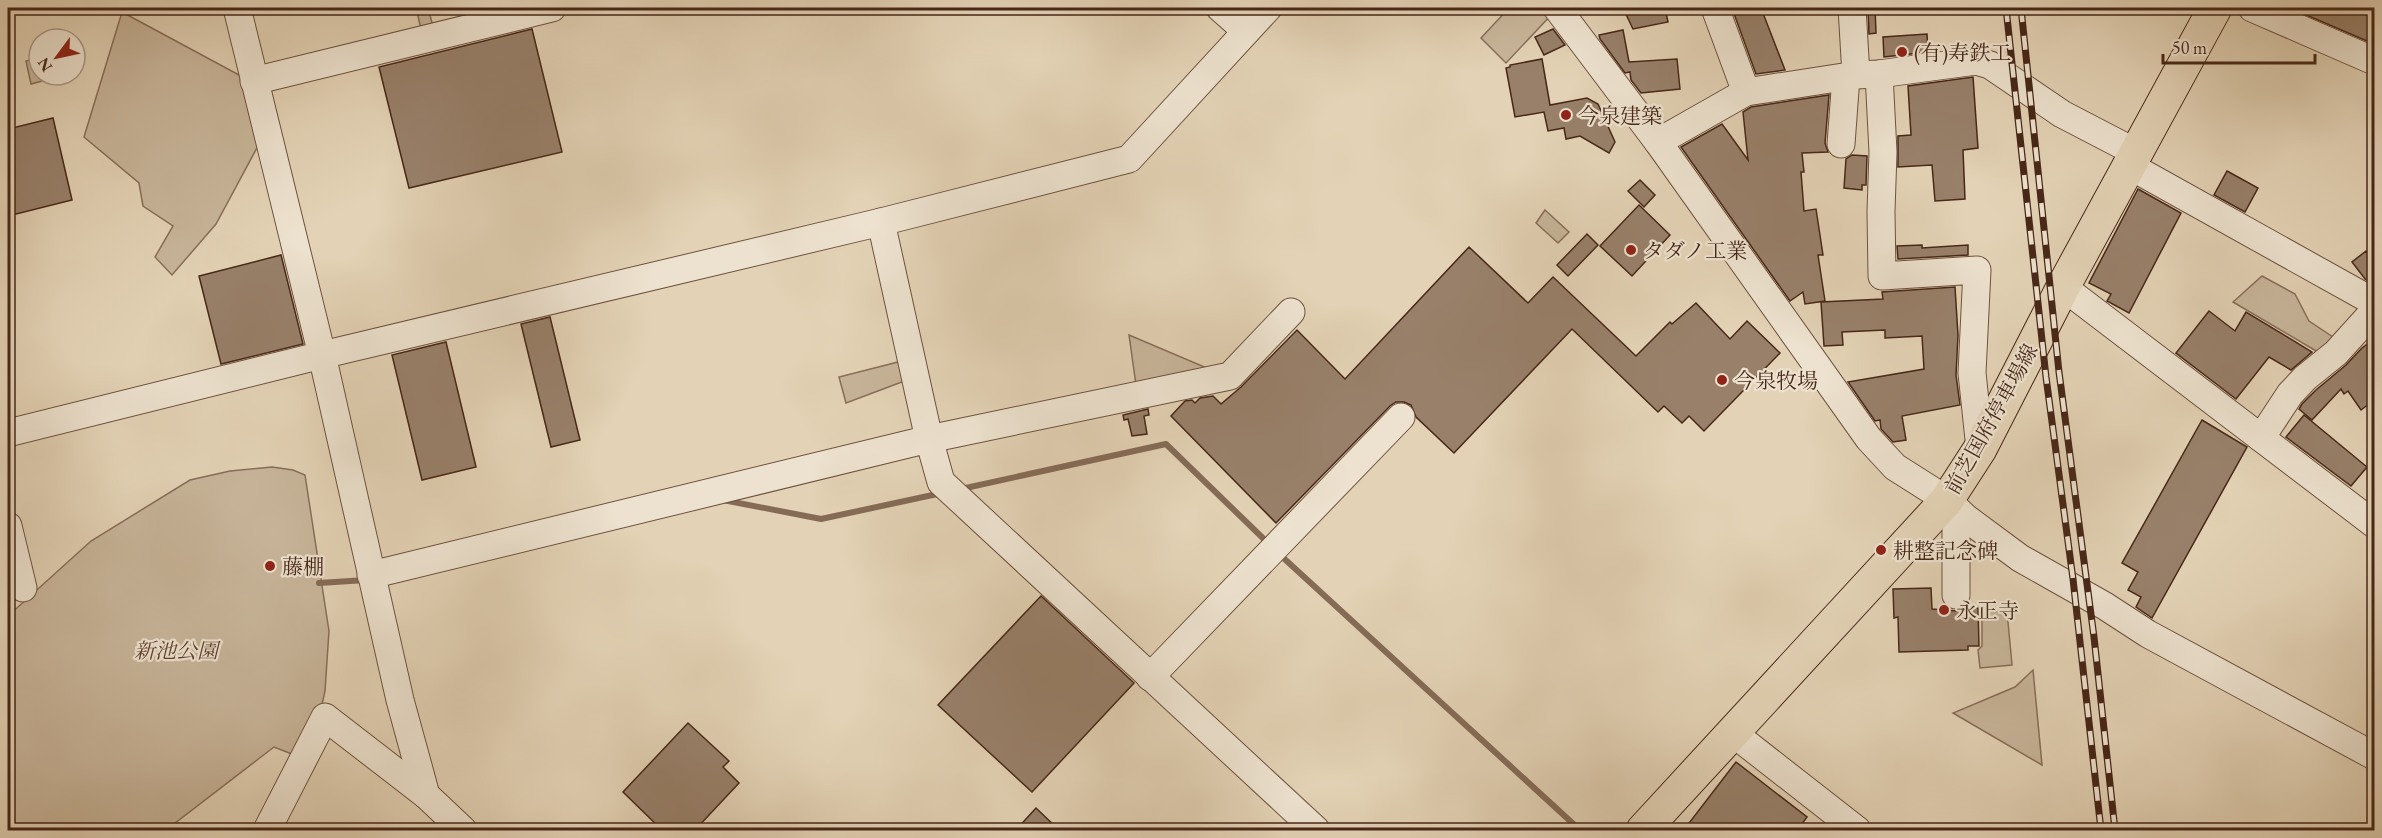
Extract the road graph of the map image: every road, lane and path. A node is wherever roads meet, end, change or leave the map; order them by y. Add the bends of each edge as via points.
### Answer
1 (237, 8) edge
2 (552, 8) edge
3 (1220, 8) edge
4 (1268, 8) edge
5 (1557, 8) edge
6 (1715, 8) edge
7 (1852, 8) edge
8 (2215, 8) edge
9 (2253, 8) edge
10 (522, 11) edge
11 (1246, 31) junction
12 (2374, 61) edge
13 (1860, 75) junction
14 (254, 81) junction
15 (1746, 92) junction
16 (1658, 142) junction
17 (1841, 144) dead end
18 (2133, 159) junction
19 (881, 222) junction
20 (2063, 287) junction
21 (2374, 302) edge
22 (2374, 311) edge
23 (1291, 312) dead end
24 (322, 355) junction
25 (1401, 417) dead end
26 (8, 433) edge
27 (2261, 438) junction
28 (928, 439) junction
29 (1980, 449) junction
30 (1951, 505) junction
31 (2374, 524) edge
32 (8, 526) edge
33 (371, 575) junction
34 (23, 588) dead end
35 (1956, 595) dead end
36 (1150, 677) junction
37 (1733, 733) junction
38 (2374, 756) edge
39 (426, 795) junction
40 (267, 831) edge
41 (463, 831) edge
42 (1316, 831) edge
43 (1643, 831) edge
44 (1857, 831) edge

1 - 14 street
2 - 10 street
3 - 11 street
4 - 11 street
5 - 16 street
6 - 15 street
7 - 13 street
8 - 18 main road, 前芝国府停車場線
9 - 12 street
10 - 14 street
11 - 19 street via 1129,159
13 - 15 street
13 - 17 street
13 - 18 street via 1976,62 1990,65
13 - 29 street via 1883,152 1882,276 1977,270 1972,373
14 - 24 street
15 - 16 street
16 - 30 street via 1869,439 1895,466
18 - 20 main road, 前芝国府停車場線
18 - 21 street
19 - 24 street
19 - 28 street
20 - 27 street
20 - 29 main road, 前芝国府停車場線
22 - 27 street via 2336,353 2290,394
23 - 28 street via 1230,376
24 - 26 street
24 - 33 street
25 - 36 street
27 - 31 street
28 - 33 street
28 - 36 street via 941,482
29 - 30 main road, 前芝国府停車場線
30 - 35 street
30 - 37 main road, 前芝国府停車場線
30 - 38 street via 2020,558 2148,634
32 - 34 street
33 - 39 street
36 - 42 street
37 - 43 main road, 前芝国府停車場線
37 - 44 street
39 - 40 street via 325,717
39 - 41 street

